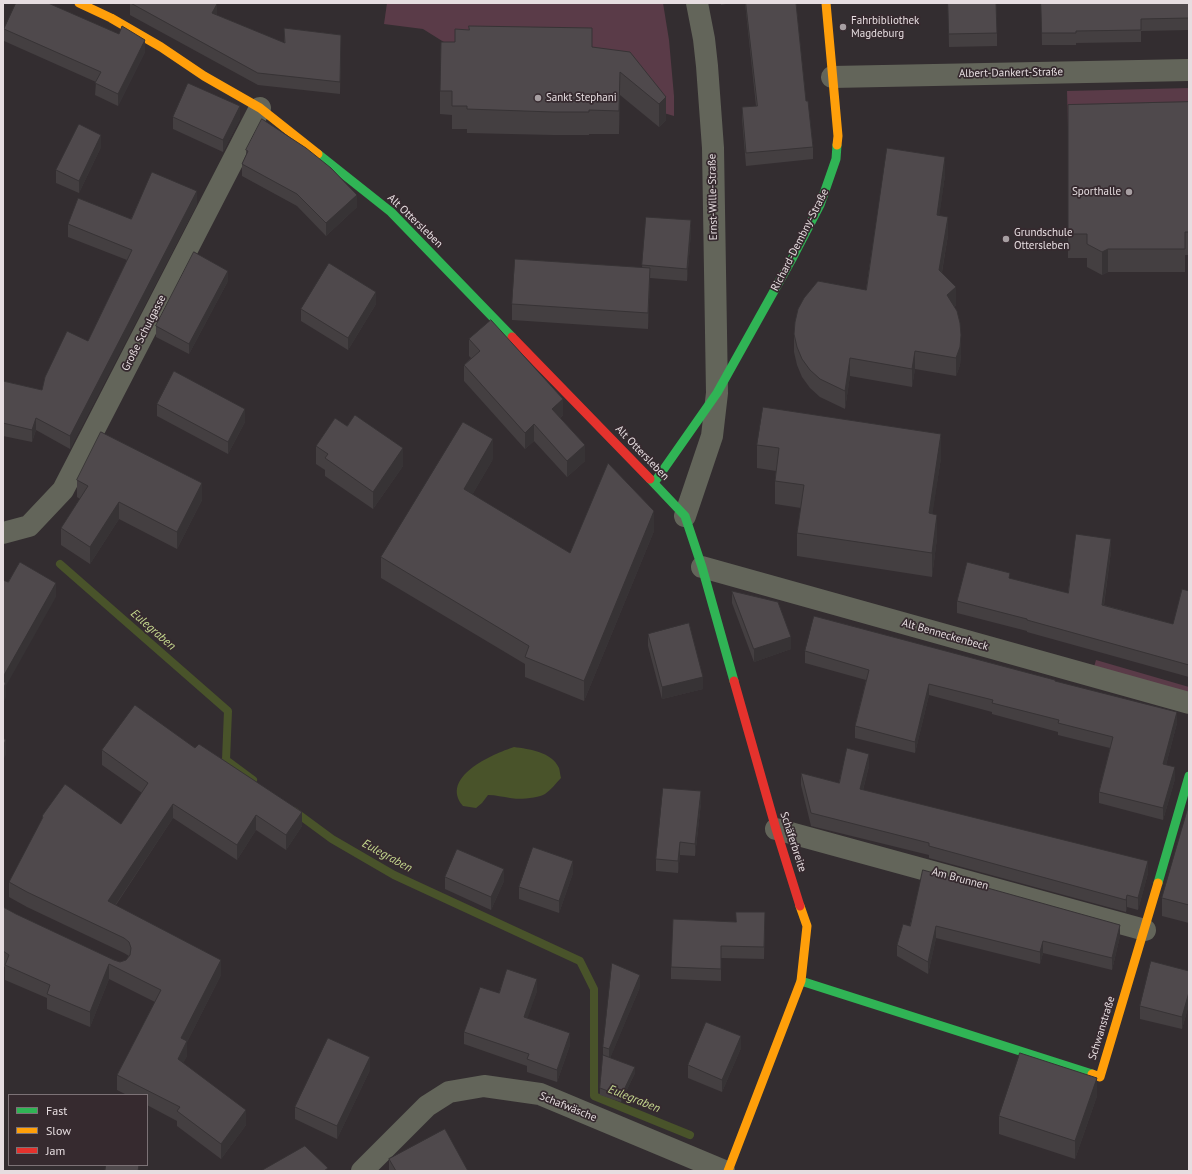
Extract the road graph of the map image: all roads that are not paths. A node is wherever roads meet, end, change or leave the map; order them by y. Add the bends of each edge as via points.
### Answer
1 (79, 3) edge
2 (697, 3) edge
3 (826, 3) edge
4 (112, 10) edge
5 (1189, 70) edge
6 (832, 77) junction
7 (260, 108) junction
8 (717, 393) junction
9 (654, 483) junction
10 (686, 516) junction
11 (3, 534) edge
12 (702, 567) junction
13 (1189, 703) edge
14 (1189, 776) edge
15 (776, 829) junction
16 (1145, 930) junction
17 (801, 981) junction
18 (362, 1171) edge
19 (724, 1171) edge
20 (728, 1171) edge

1 - 4 street, Alt Ottersleben
2 - 8 street, Ernst-Wille-Straße via 704,39 712,134
3 - 6 street, Richard-Dembny-Straße
4 - 7 street, Alt Ottersleben via 204,76
5 - 6 street, Albert-Dankert-Straße
6 - 8 street, Richard-Dembny-Straße via 838,136 836,159 830,178 820,205 793,257
7 - 9 street, Alt Ottersleben via 391,212
7 - 11 street, Große Schulgasse via 63,490 29,526
8 - 9 street, Richard-Dembny-Straße
8 - 10 street, Richard-Dembny-Straße via 712,436
9 - 10 street, Alt Ottersleben
10 - 12 street, Schäferbreite
12 - 13 street, Alt Benneckenbeck
12 - 15 street, Schäferbreite
14 - 16 street, Schwanstraße
15 - 16 street, Am Brunnen
15 - 17 street, Schäferbreite via 807,926
16 - 17 street, Schwanstraße via 1100,1077
17 - 20 street, Schäferbreite
18 - 19 street, Schafwäsche via 426,1106 449,1092 484,1086 540,1094

